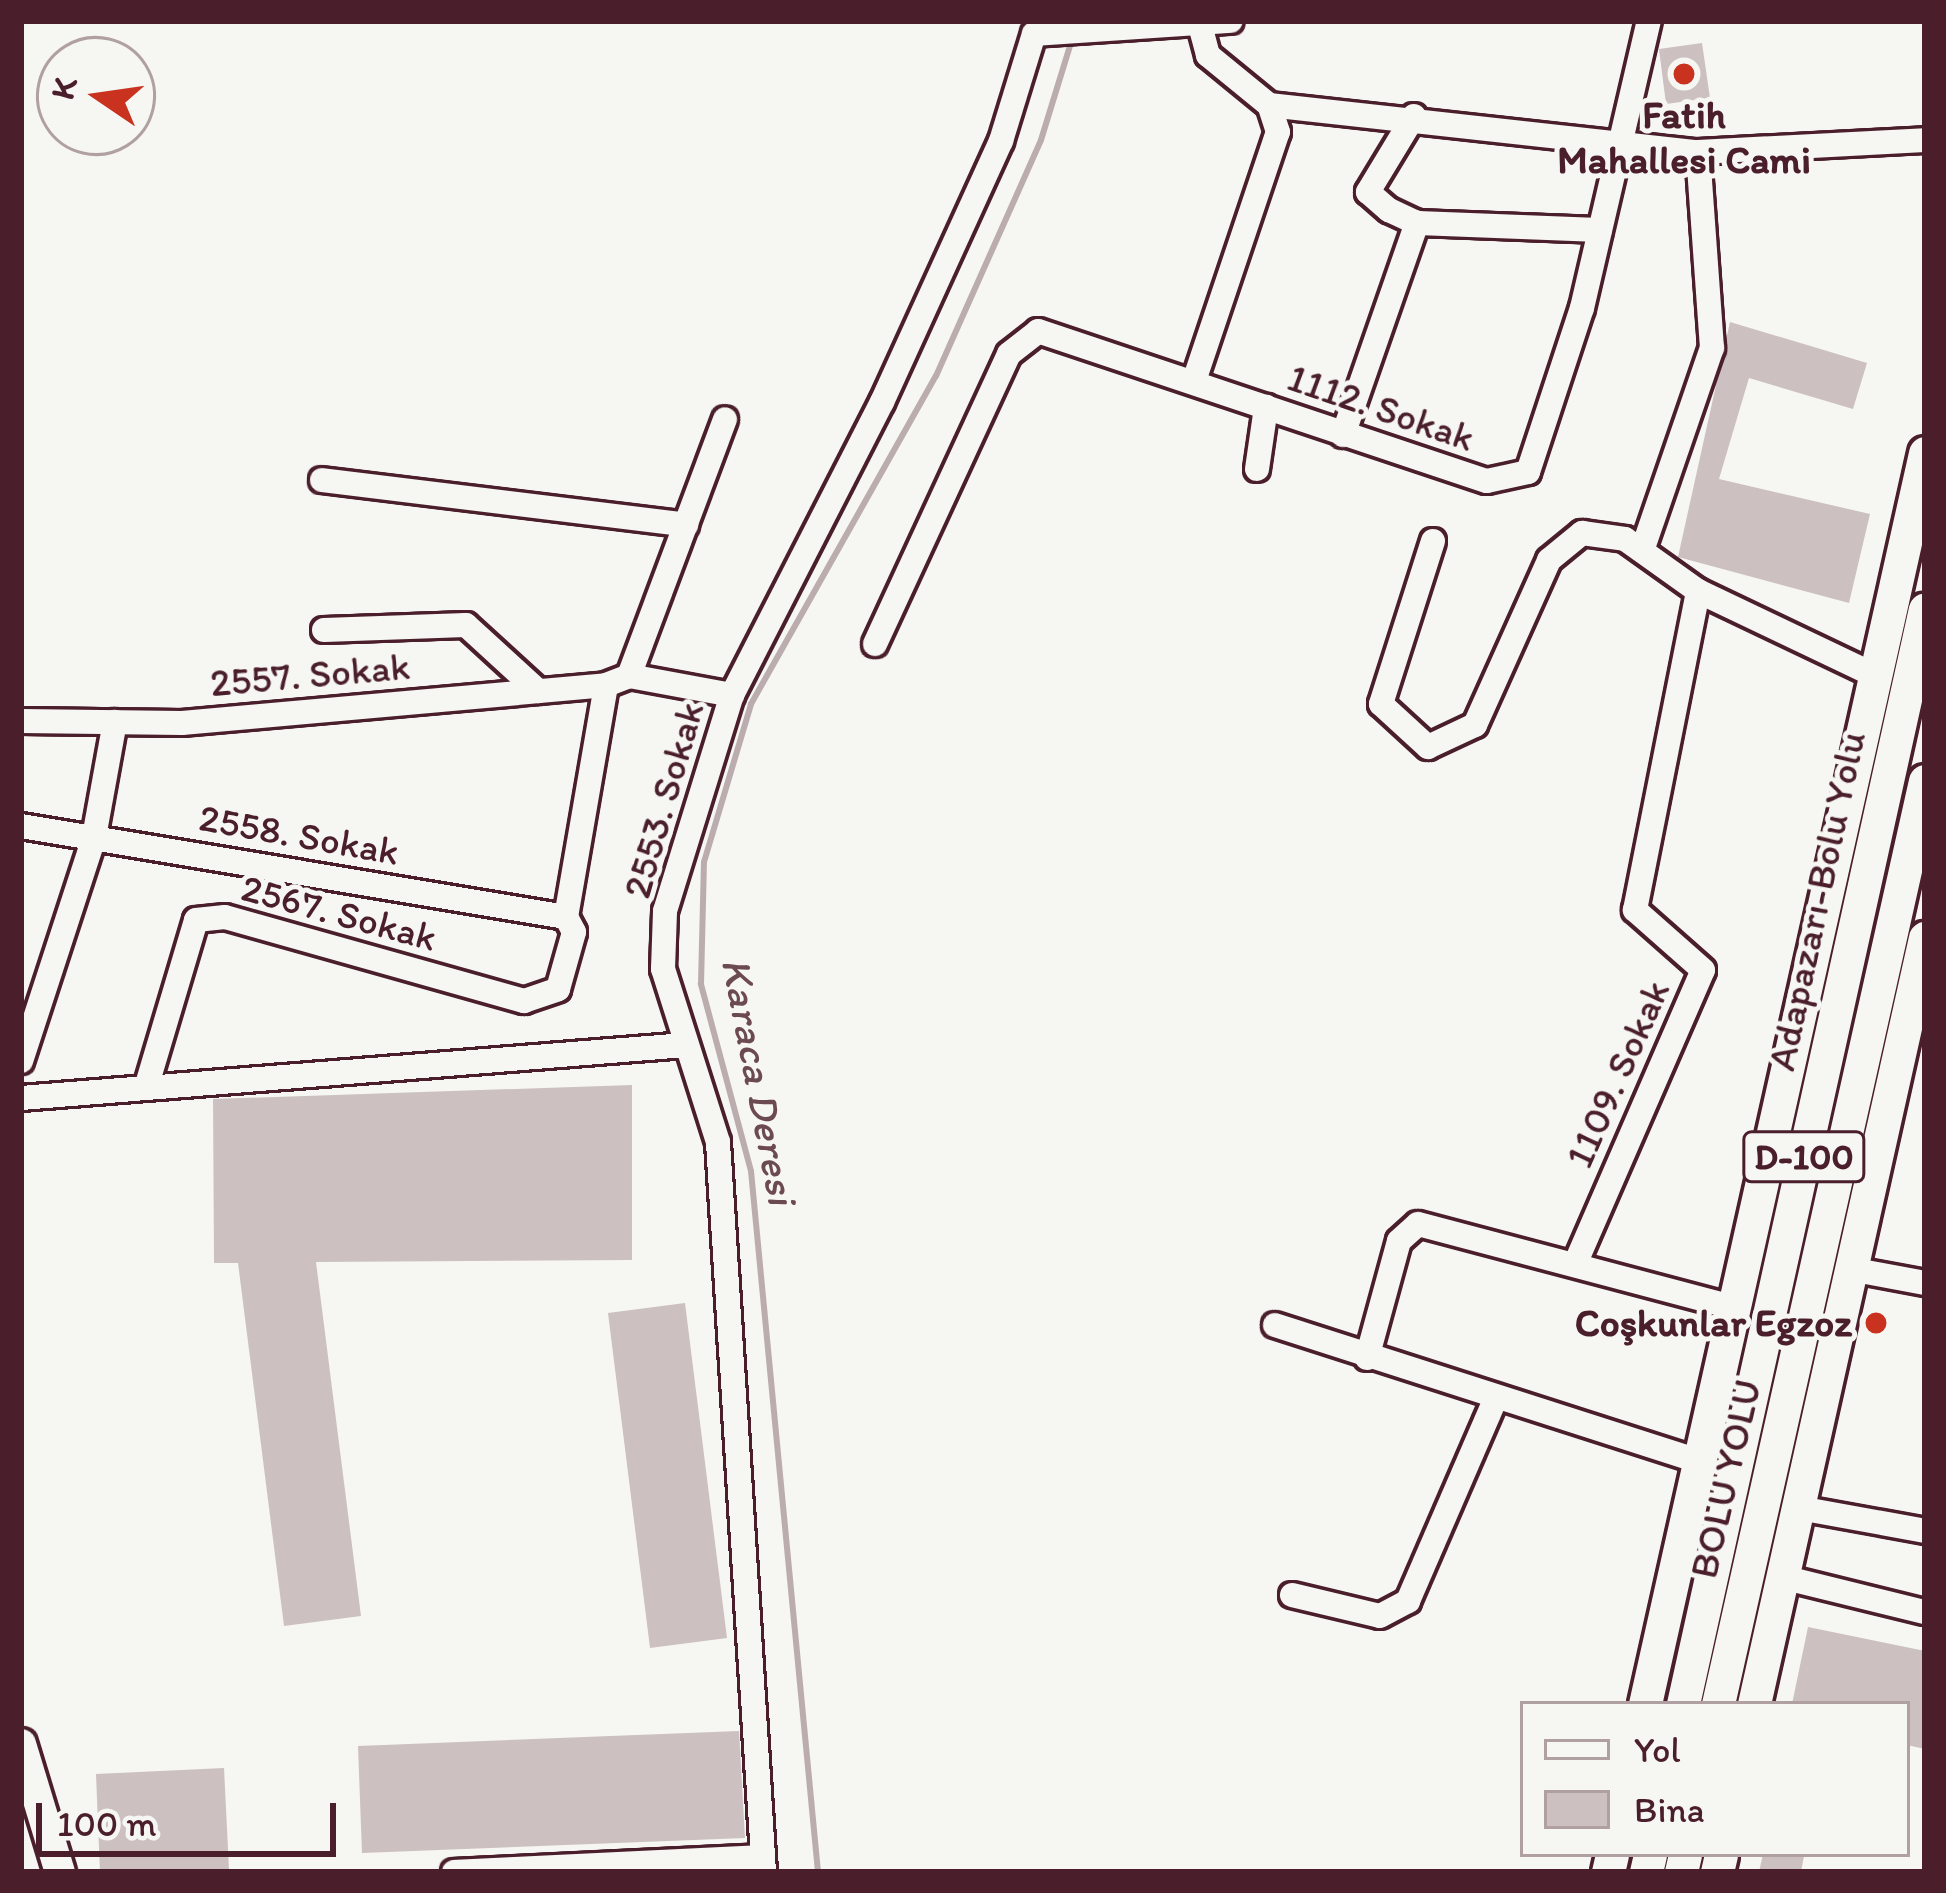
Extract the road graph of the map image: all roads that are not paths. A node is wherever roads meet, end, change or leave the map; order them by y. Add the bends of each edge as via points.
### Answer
1 (1231, 21) edge
2 (1649, 21) edge
3 (1199, 25) edge
4 (1040, 27) edge
5 (1269, 105) junction
6 (1414, 116) junction
7 (1925, 140) edge
8 (1619, 144) junction
9 (1698, 152) junction
10 (1417, 224) junction
11 (1600, 230) junction
12 (1194, 381) junction
13 (1266, 407) junction
14 (725, 419) dead end
15 (1343, 435) junction
16 (1925, 453) edge
17 (1256, 469) dead end
18 (322, 480) dead end
19 (686, 525) junction
20 (1433, 541) dead end
21 (1643, 548) junction
22 (1698, 591) junction
23 (1925, 609) edge
24 (324, 630) dead end
25 (875, 644) dead end
26 (1874, 675) junction
27 (617, 681) junction
28 (538, 691) junction
29 (732, 695) junction
30 (21, 721) edge
31 (115, 722) junction
32 (1925, 781) edge
33 (21, 826) edge
34 (94, 837) junction
35 (566, 916) junction
36 (1925, 938) edge
37 (686, 1045) junction
38 (21, 1061) edge
39 (146, 1088) junction
40 (21, 1098) edge
41 (1576, 1262) junction
42 (1855, 1270) junction
43 (1925, 1283) edge
44 (1732, 1307) junction
45 (1275, 1325) dead end
46 (1367, 1358) junction
47 (1494, 1402) junction
48 (1699, 1461) junction
49 (1799, 1508) junction
50 (1925, 1531) edge
51 (1781, 1576) junction
52 (1292, 1595) dead end
53 (1925, 1612) edge
54 (1646, 1701) edge
55 (1684, 1701) edge
56 (1719, 1701) edge
57 (1755, 1701) edge
58 (21, 1744) edge
59 (763, 1864) edge
60 (60, 1872) edge
61 (454, 1872) edge

1 - 3 street
2 - 8 street, 1112. Sokak
3 - 4 street via 1142,22 1100,35
3 - 5 street via 1208,56
4 - 29 street, 2553. Sokak via 1001,141 882,402
5 - 6 street
5 - 12 street via 1278,132
6 - 8 street
6 - 10 street via 1368,192
7 - 9 street
8 - 9 street
8 - 11 street, 1112. Sokak
9 - 21 street via 1712,348
10 - 11 street
10 - 15 street
11 - 15 street, 1112. Sokak via 1528,472 1487,481
12 - 13 street, 1112. Sokak
12 - 25 street, 1112. Sokak via 1038,332 1009,354
13 - 15 street, 1112. Sokak
13 - 17 street
14 - 19 street
16 - 26 highway
18 - 19 street
19 - 27 street
20 - 21 street via 1381,704 1428,747 1475,724 1549,560 1582,533
21 - 22 street
22 - 26 street
22 - 41 street, 1109. Sokak via 1635,910 1703,970
23 - 55 highway, Adapazarı-Bolu Yolu / D-100
24 - 28 street via 466,625
26 - 44 highway
27 - 28 street, 2557. Sokak
27 - 29 street, 2557. Sokak
27 - 35 street
28 - 31 street, 2557. Sokak
29 - 37 street, 2553. Sokak via 665,910 663,968
30 - 31 street, 2557. Sokak
31 - 34 street
32 - 56 highway, BOLU YOLU / D-100
33 - 34 street, 2558. Sokak
34 - 35 street, 2558. Sokak
34 - 38 street
35 - 39 street, 2567. Sokak via 574,932 558,989 524,1001 224,916 196,920
36 - 42 highway
37 - 39 street
37 - 59 street, 2553. Sokak via 718,1142
39 - 40 street
41 - 44 street
41 - 46 street via 1413,1225
42 - 43 street
42 - 49 highway
44 - 48 highway
45 - 46 street
46 - 47 street
47 - 48 street
47 - 52 street via 1408,1601 1380,1616
48 - 54 highway
49 - 50 street
49 - 51 highway
51 - 53 street
51 - 57 highway
58 - 60 main road
59 - 61 street

